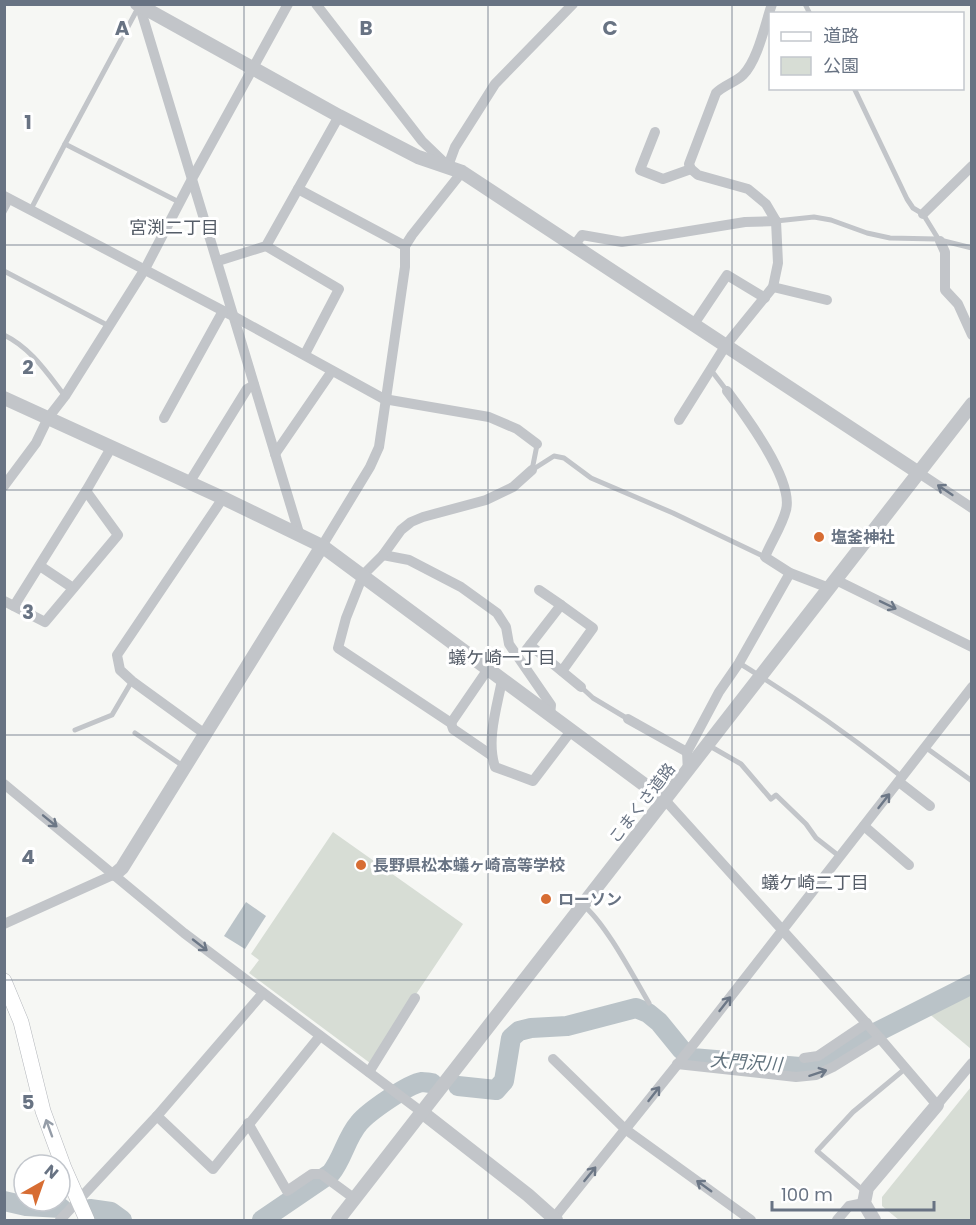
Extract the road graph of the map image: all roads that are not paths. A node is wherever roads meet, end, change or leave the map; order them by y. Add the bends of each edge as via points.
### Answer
1 (288, 4) edge
2 (316, 4) edge
3 (573, 4) edge
4 (138, 5) edge
5 (769, 13) edge
6 (252, 69) junction
7 (856, 90) edge
8 (339, 116) junction
9 (656, 132) dead end
10 (65, 144) junction
11 (972, 165) edge
12 (448, 166) junction
13 (691, 169) junction
14 (462, 172) junction
15 (193, 177) junction
16 (298, 189) junction
17 (8, 198) edge
18 (179, 202) junction
19 (31, 210) junction
20 (4, 212) edge
21 (923, 214) junction
22 (776, 221) junction
23 (940, 241) junction
24 (266, 246) junction
25 (405, 246) junction
26 (573, 247) junction
27 (972, 248) edge
28 (218, 261) junction
29 (145, 269) junction
30 (4, 271) edge
31 (773, 287) junction
32 (765, 298) junction
33 (827, 300) dead end
34 (228, 313) junction
35 (694, 324) junction
36 (109, 326) junction
37 (4, 335) edge
38 (972, 335) edge
39 (726, 345) junction
40 (304, 354) junction
41 (711, 370) junction
42 (332, 371) junction
43 (254, 385) junction
44 (727, 391) joint
45 (65, 396) junction
46 (4, 398) edge
47 (384, 399) junction
48 (972, 404) edge
49 (48, 418) junction
50 (164, 418) dead end
51 (679, 420) dead end
52 (537, 444) joint
53 (111, 448) junction
54 (275, 454) junction
55 (532, 470) junction
56 (919, 473) junction
57 (189, 483) junction
58 (4, 486) edge
59 (86, 491) junction
60 (224, 498) junction
61 (972, 508) edge
62 (298, 533) junction
63 (322, 546) junction
64 (383, 555) junction
65 (765, 557) junction
66 (40, 566) junction
67 (790, 573) junction
68 (363, 575) junction
69 (832, 584) junction
70 (74, 588) junction
71 (539, 590) dead end
72 (9, 603) edge
73 (561, 605) junction
74 (530, 645) junction
75 (972, 647) edge
76 (519, 658) junction
77 (739, 663) junction
78 (488, 669) junction
79 (562, 671) junction
80 (761, 676) junction
81 (502, 680) junction
82 (132, 681) junction
83 (581, 687) joint
84 (972, 687) edge
85 (550, 715) junction
86 (628, 719) joint
87 (451, 723) junction
88 (75, 730) dead end
89 (571, 731) junction
90 (135, 734) dead end
91 (205, 735) junction
92 (708, 745) junction
93 (925, 747) junction
94 (687, 752) junction
95 (491, 755) junction
96 (185, 767) junction
97 (688, 771) junction
98 (901, 779) junction
99 (972, 782) edge
100 (4, 784) edge
101 (665, 800) junction
102 (930, 806) dead end
103 (864, 826) junction
104 (840, 856) junction
105 (909, 865) dead end
106 (115, 874) junction
107 (583, 905) junction
108 (4, 924) edge
109 (782, 930) junction
110 (4, 981) edge
111 (263, 993) junction
112 (415, 998) dead end
113 (650, 1003) dead end
114 (868, 1025) junction
115 (320, 1036) junction
116 (879, 1037) junction
117 (683, 1057) junction
118 (804, 1058) dead end
119 (553, 1059) dead end
120 (972, 1063) edge
121 (906, 1068) junction
122 (369, 1072) junction
123 (938, 1105) junction
124 (423, 1113) junction
125 (158, 1116) junction
126 (249, 1123) junction
127 (625, 1130) junction
128 (865, 1198) junction
129 (355, 1199) junction
130 (79, 1202) junction
131 (555, 1219) edge
132 (60, 1221) edge
133 (87, 1221) edge
134 (338, 1221) edge
135 (751, 1221) edge
136 (837, 1221) edge
137 (874, 1221) edge

1 - 6 street
2 - 12 street via 422,141
3 - 12 street via 495,84 455,147
4 - 6 street
4 - 10 lane
4 - 15 street
5 - 13 street via 752,62 742,76 716,93 689,164
6 - 8 street
6 - 15 street
7 - 21 lane via 907,199
8 - 12 street via 418,157
8 - 16 street
9 - 13 street via 640,170 663,179
10 - 18 lane
10 - 19 lane
11 - 21 street
12 - 14 street
13 - 22 street via 698,175 748,189 766,204
14 - 25 street
14 - 26 street
15 - 18 street
15 - 28 street
16 - 24 street
16 - 25 street
17 - 19 street
17 - 20 lane
18 - 29 street
19 - 29 street
21 - 23 lane
22 - 23 lane via 814,217 890,238
22 - 26 street via 745,222 622,242 582,235
22 - 31 street via 778,263
23 - 27 lane
23 - 38 street via 945,252 945,290 958,303
24 - 28 street
24 - 40 street via 339,289
25 - 47 street
26 - 35 street
28 - 34 street
29 - 34 street
29 - 36 street
30 - 36 lane
31 - 32 street
31 - 33 street
32 - 35 street via 727,275
32 - 39 street
34 - 40 street
34 - 43 street
34 - 50 street
35 - 39 street
36 - 45 street
37 - 45 lane via 20,342
39 - 41 street
39 - 56 street
40 - 42 street
41 - 44 lane
41 - 51 street
42 - 47 street
42 - 54 street
43 - 54 street
43 - 57 street via 247,389
44 - 65 street via 749,420 784,485 786,509
45 - 49 street
46 - 49 street
47 - 52 street via 489,417 517,429
47 - 63 street via 379,447
48 - 56 street, こまくさ道路
49 - 53 street
49 - 58 street via 36,443
52 - 55 lane
53 - 57 street
53 - 59 street
54 - 62 street
55 - 64 street via 513,487 486,500 411,522
55 - 65 lane via 554,456 564,458 591,478
61 -> 56 street
56 - 69 street, こまくさ道路
57 - 60 street
59 - 66 street
59 - 70 street via 118,536
60 - 62 street
60 - 82 street via 117,655 120,670
62 - 63 street
63 - 68 street
63 - 91 street
64 - 68 street
64 - 76 street via 409,560 460,587 497,613
65 - 67 street
66 - 70 street
66 - 72 street
67 - 69 street
67 - 77 street
68 - 78 street
68 - 87 street via 338,648
69 -> 75 street
69 - 80 street, こまくさ道路
70 - 72 street via 45,622
71 - 73 street
73 - 74 street
73 - 79 street via 593,628
74 - 76 street
74 - 79 street
76 - 85 street via 550,705
77 - 80 lane
77 - 94 street
78 - 81 street
78 - 87 street
79 - 83 street
80 - 92 street, こまくさ道路
80 - 98 lane via 862,744
81 - 85 street
81 - 95 street
82 - 88 lane via 112,715
82 - 91 street
83 - 86 lane
84 - 93 street
85 - 89 street
86 - 94 street
87 - 95 street via 453,729
89 - 95 street via 533,781 495,767
89 - 101 street
90 - 96 lane
91 - 96 street
92 - 97 street, こまくさ道路
92 - 104 lane via 741,764 771,799 776,795
93 - 98 street
93 - 99 lane
94 - 97 street
96 - 106 street
97 - 101 street, こまくさ道路
98 - 102 street
103 -> 98 street
100 -> 106 street
101 - 107 street, こまくさ道路
101 - 109 street
103 - 104 street
103 - 105 street
104 - 109 street
106 - 108 street
106 -> 111 street
107 - 113 lane via 611,940
107 - 124 street, こまくさ道路
109 - 114 street
117 -> 109 street
130 -> 110 main road via 43,1111 21,1022
111 - 115 street
111 - 125 street
112 - 122 street
114 - 116 street
114 - 118 street via 818,1056
115 - 122 street
115 - 126 street
117 -> 116 street via 796,1077 816,1075
116 - 121 street
127 -> 117 street
119 - 127 street
120 - 123 street
121 - 123 street
121 - 128 lane via 853,1112 817,1151
122 - 124 street
123 - 128 street via 867,1188
124 - 129 street, こまくさ道路
124 - 131 street
125 - 126 street via 213,1169
125 - 130 street
126 - 129 street via 287,1191 312,1174 321,1174
131 -> 127 street
135 -> 127 street
128 - 136 street via 849,1206
128 - 137 street
129 - 134 street, こまくさ道路
130 - 132 street
130 - 133 main road

